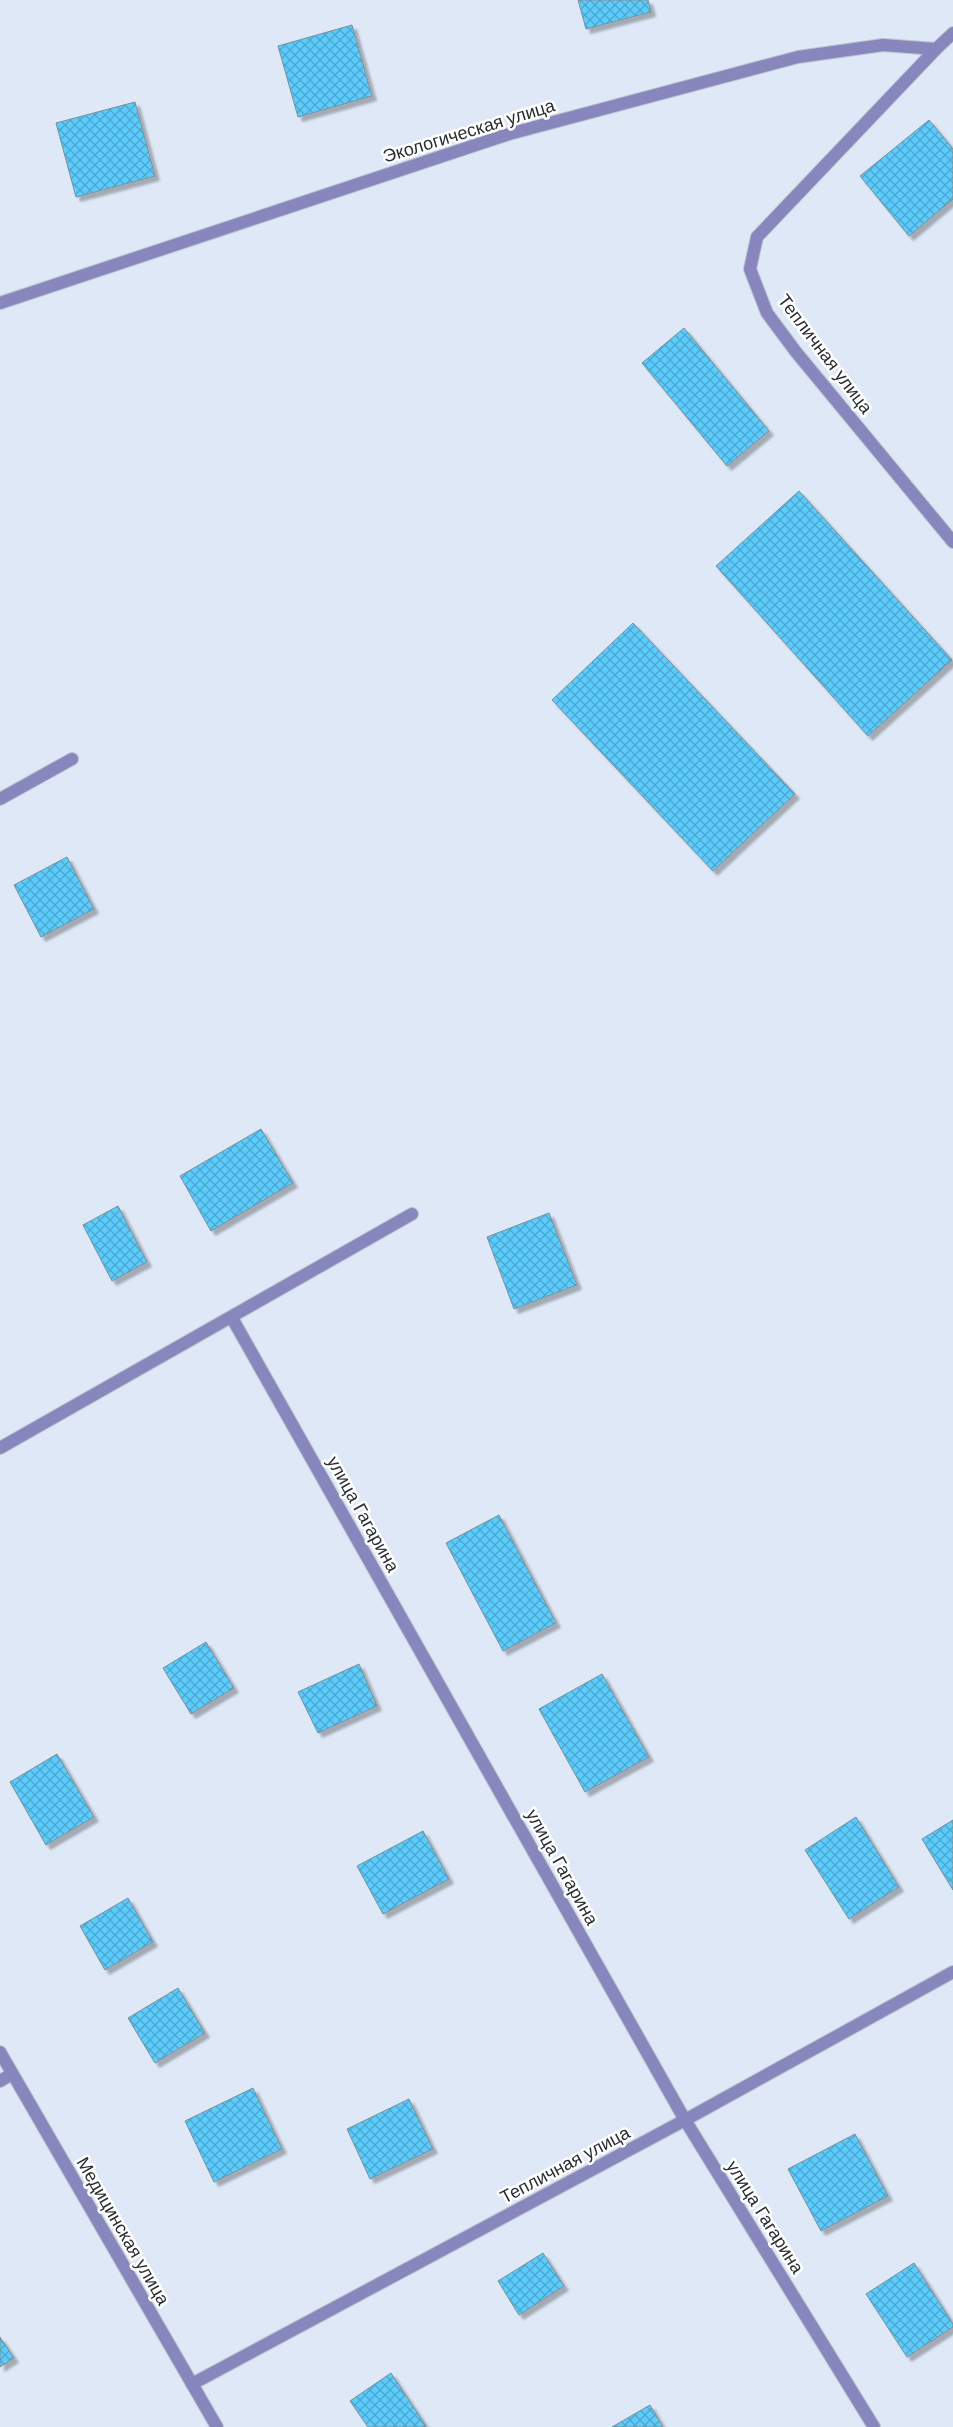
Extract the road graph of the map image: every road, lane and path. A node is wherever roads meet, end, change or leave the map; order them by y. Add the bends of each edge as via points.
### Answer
1 (953, 33) edge
2 (936, 49) junction
3 (0, 303) edge
4 (953, 542) edge
5 (72, 759) dead end
6 (0, 799) edge
7 (412, 1214) dead end
8 (232, 1318) junction
9 (0, 1448) edge
10 (953, 1972) edge
11 (0, 2052) edge
12 (12, 2074) junction
13 (0, 2081) edge
14 (685, 2120) junction
15 (192, 2384) junction
16 (217, 2427) edge
17 (874, 2427) edge

1 - 2 street
2 - 3 street, Экологическая улица via 883,45 798,57 509,134
2 - 4 street, Тепличная улица via 757,237 750,269 767,313
5 - 6 street
7 - 8 street
8 - 9 street
8 - 14 street, улица Гагарина
10 - 14 street, Тепличная улица
11 - 12 street, Медицинская улица
12 - 13 street
12 - 15 street, Медицинская улица
14 - 15 street, Тепличная улица
14 - 17 street, улица Гагарина
15 - 16 street, Медицинская улица

